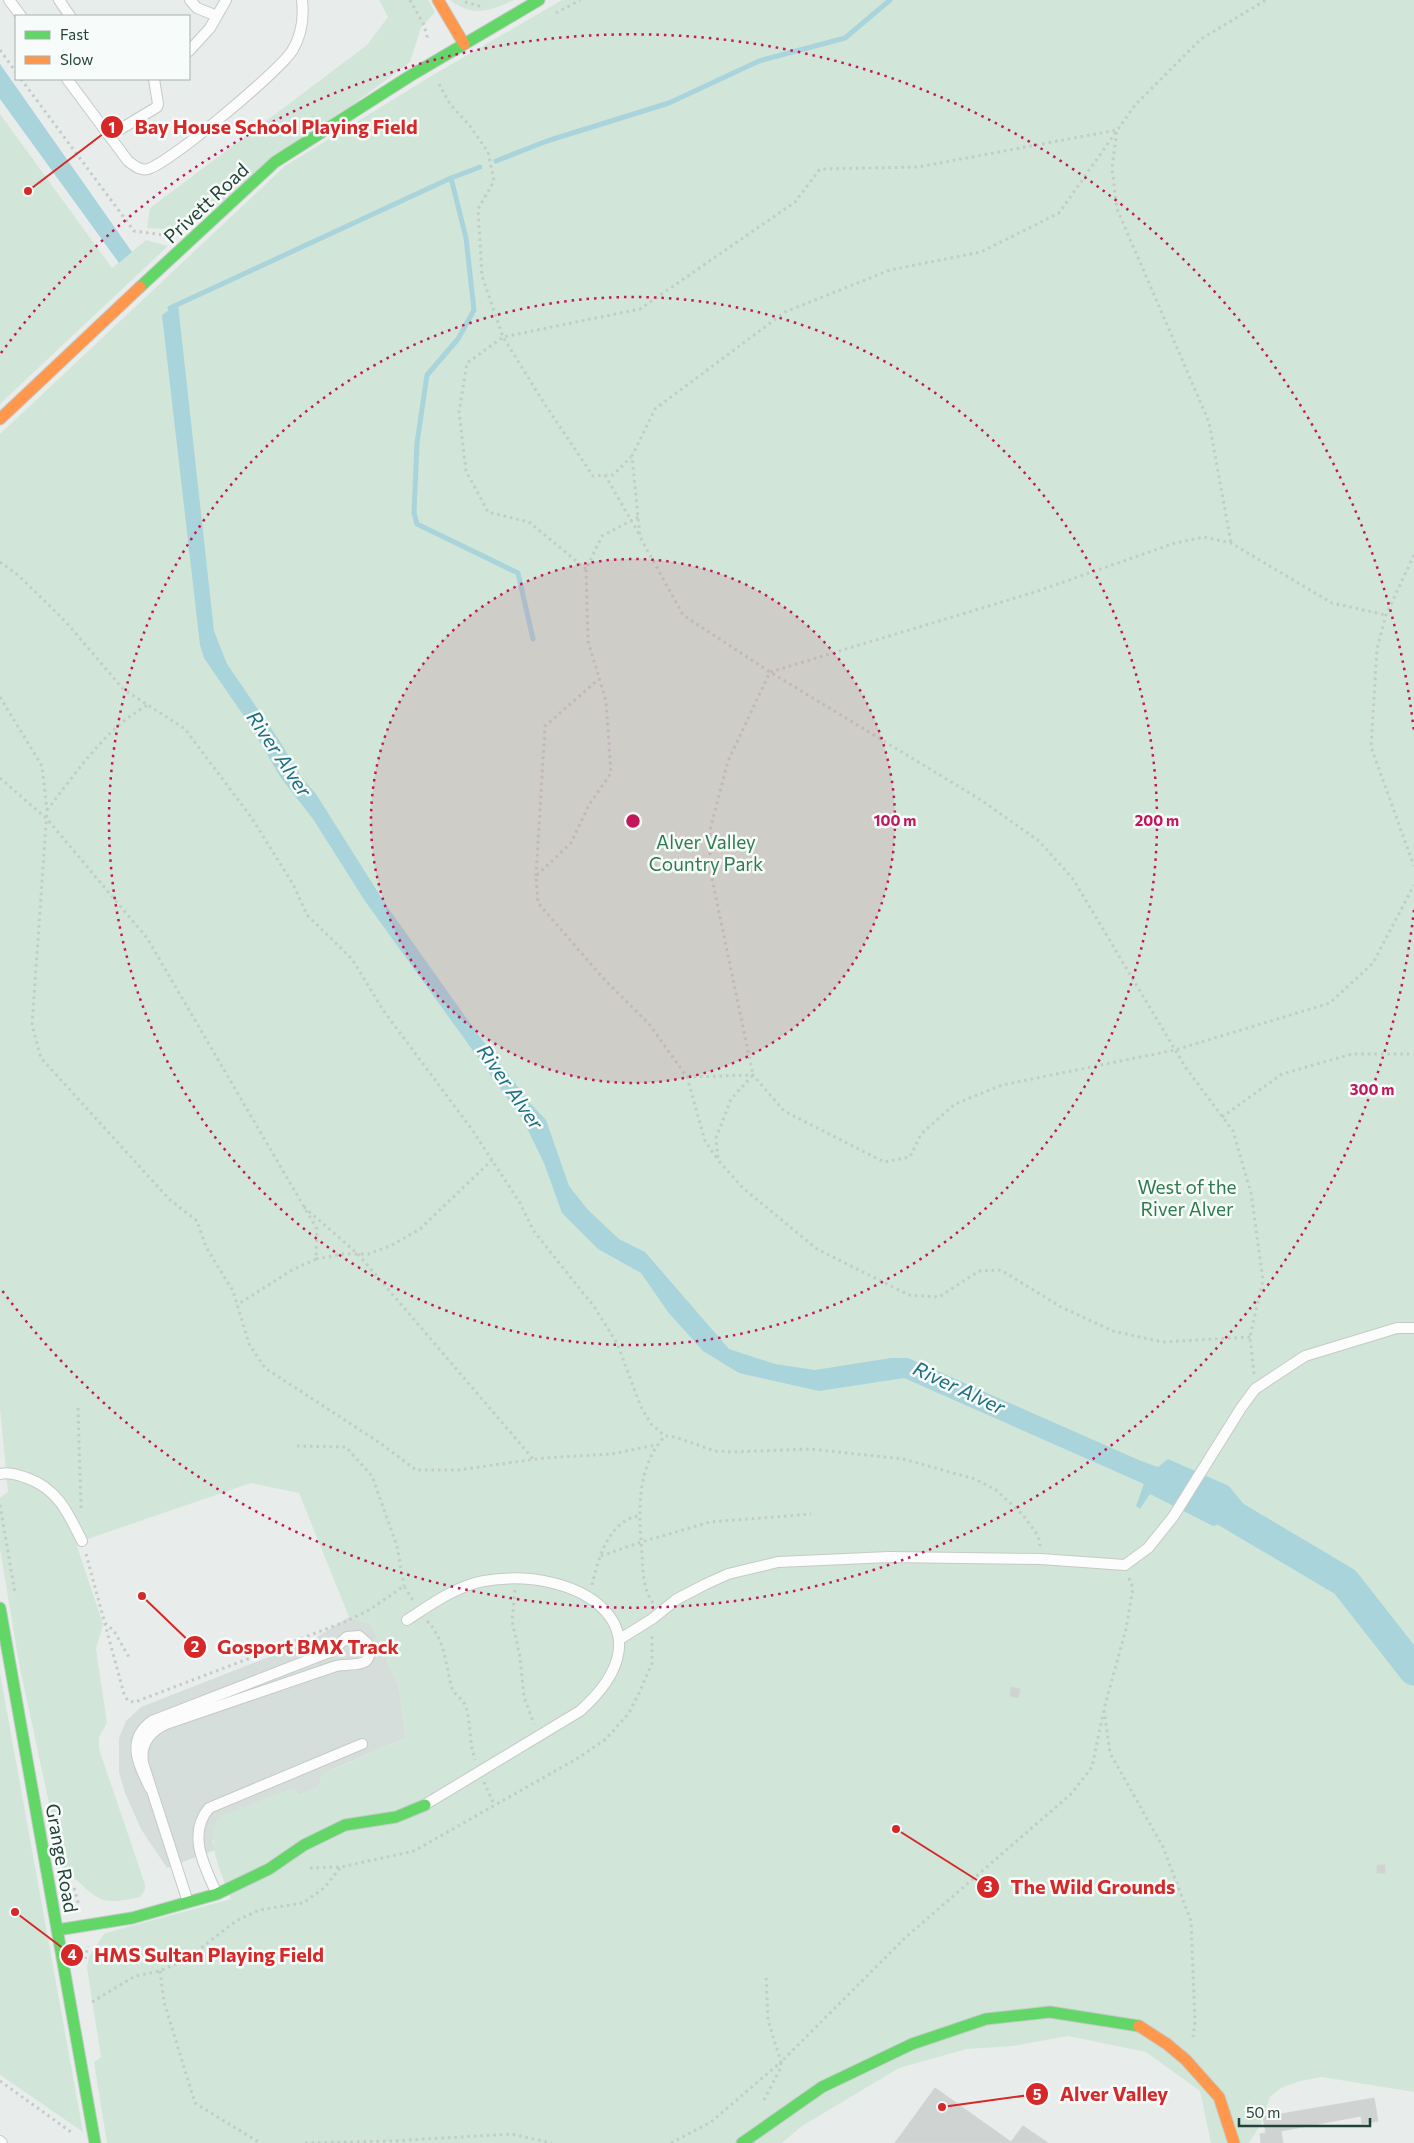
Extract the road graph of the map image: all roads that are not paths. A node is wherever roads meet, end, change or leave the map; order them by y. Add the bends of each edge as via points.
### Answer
1 (9, 0) edge
2 (59, 0) edge
3 (190, 0) edge
4 (226, 0) edge
5 (302, 0) edge
6 (438, 0) edge
7 (539, 0) edge
8 (20, 15) edge
9 (69, 15) edge
10 (217, 16) junction
11 (464, 44) junction
12 (190, 50) edge
13 (68, 80) edge
14 (154, 80) edge
15 (109, 136) junction
16 (0, 419) edge
17 (1414, 1328) edge
18 (0, 1474) edge
19 (82, 1541) road end
20 (0, 1608) edge
21 (407, 1620) dead end
22 (620, 1639) junction
23 (362, 1744) dead end
24 (150, 1788) junction
25 (425, 1805) joint
26 (217, 1894) junction
27 (188, 1902) junction
28 (57, 1930) junction
29 (95, 2143) edge
30 (742, 2143) edge
31 (1234, 2143) edge

1 - 8 lane
2 - 9 lane
3 - 10 lane via 197,8
4 - 10 lane
5 - 15 lane via 301,31 292,51 274,73 170,158 153,167 138,168 128,161
6 - 11 street
7 - 11 street, Privett Road
10 - 12 lane
11 - 16 street, Privett Road via 275,162
13 - 15 lane
14 - 15 lane via 156,108
17 - 22 lane via 1398,1328 1305,1356 1256,1389 1173,1518 1148,1548 1125,1565 889,1557 778,1562 728,1574 698,1587
18 - 19 lane via 21,1476 52,1492 64,1504
20 - 28 street, Grange Road
21 - 22 lane via 444,1597 483,1582 547,1581 590,1597 616,1624
22 - 25 lane via 611,1674 597,1696 580,1711
23 - 26 lane via 209,1808 201,1824 198,1844
24 - 24 lane via 138,1765 136,1749 143,1730 152,1721 332,1651 347,1637 359,1636 367,1643 369,1654 358,1665 336,1666 166,1724 154,1731 142,1753
24 - 27 lane
25 - 26 street via 396,1817 345,1825 304,1845 269,1869
26 - 27 street
27 - 28 street via 132,1918
28 - 29 street, Grange Road
30 - 31 street via 822,2087 912,2044 986,2019 1050,2012 1138,2026 1168,2044 1219,2097

